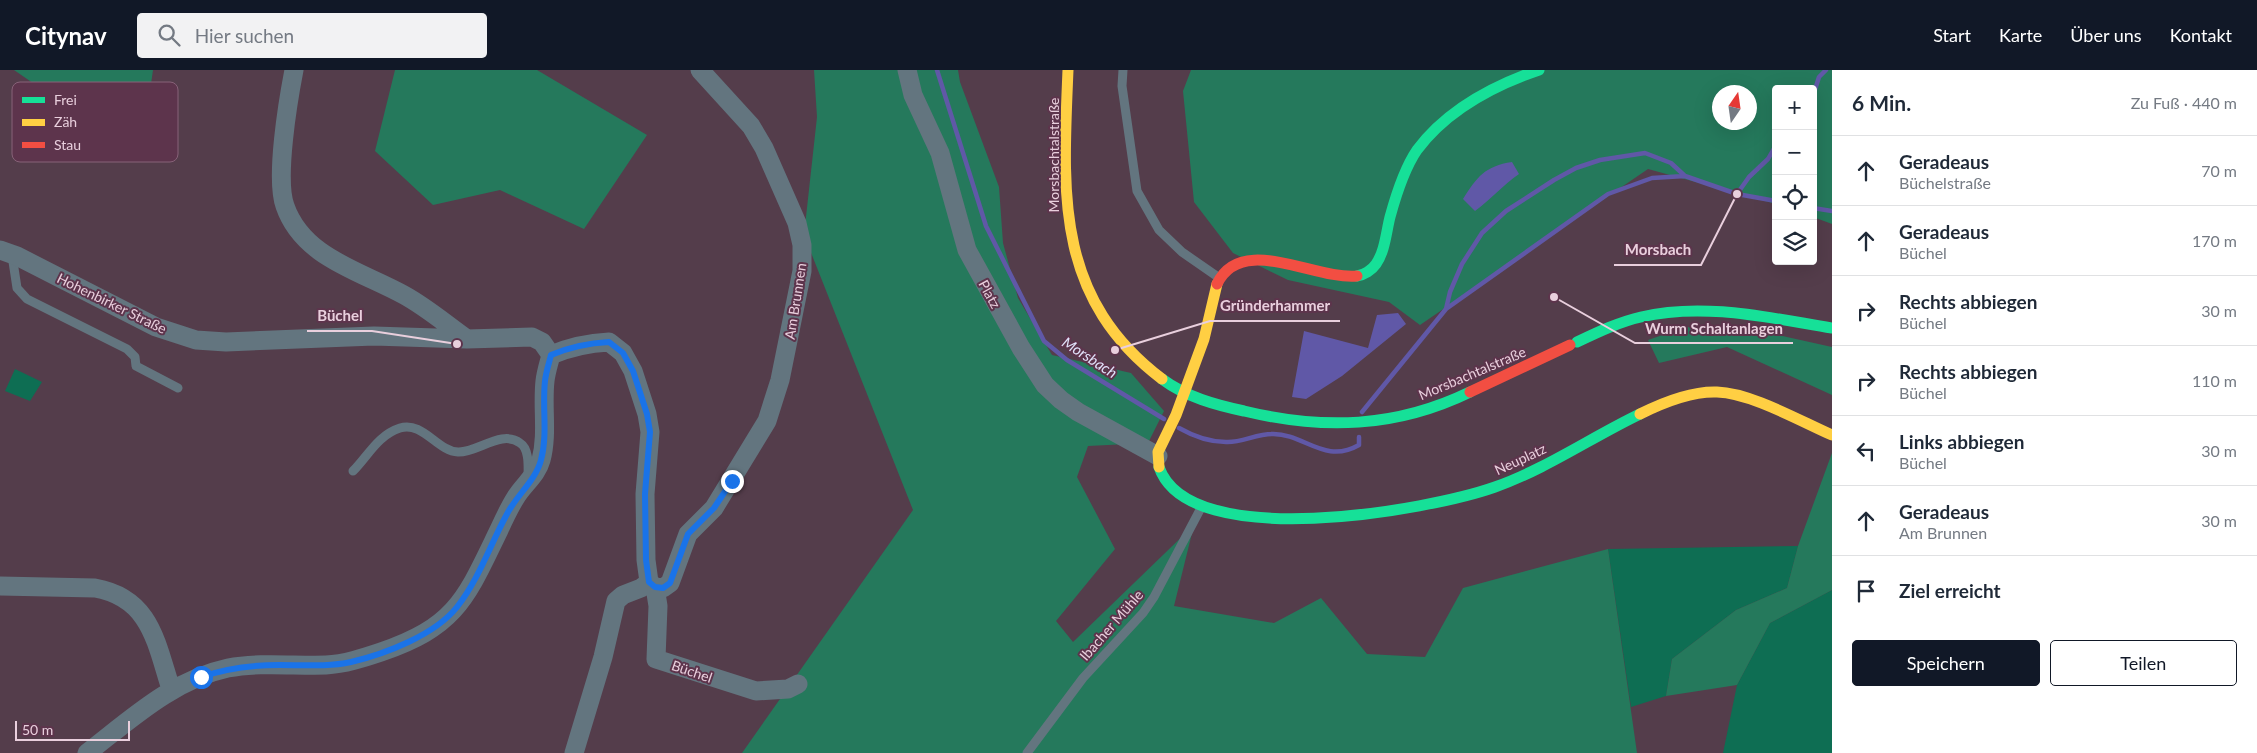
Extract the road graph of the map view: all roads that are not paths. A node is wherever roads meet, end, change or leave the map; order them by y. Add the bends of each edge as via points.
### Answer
1 (294, 70) edge
2 (700, 70) edge
3 (907, 70) edge
4 (1068, 70) edge
5 (1123, 70) edge
6 (1539, 70) edge
7 (6, 252) edge
8 (1219, 278) junction
9 (1832, 328) edge
10 (467, 339) junction
11 (551, 355) junction
12 (178, 388) dead end
13 (1184, 391) junction
14 (1832, 435) edge
15 (1158, 456) junction
16 (352, 471) dead end
17 (528, 481) junction
18 (1203, 505) junction
19 (652, 584) junction
20 (0, 586) edge
21 (798, 684) dead end
22 (171, 689) junction
23 (87, 753) edge
24 (574, 753) edge
25 (1027, 753) edge

1 - 10 street via 280,185 291,218 305,238 324,256 406,296
2 - 19 street, Am Brunnen via 751,126 764,148 797,223 802,245 802,271 780,380 767,420 714,508 688,534 670,583 663,588
3 - 15 street, Platz via 913,95 940,153 967,250 1045,385 1078,412
4 - 13 street, Morsbachtalstraße via 1065,193 1077,261 1099,309 1123,344 1167,382
5 - 8 lane via 1122,86 1137,191 1159,230 1182,252
6 - 8 street via 1498,87 1462,108 1428,136 1399,188 1379,258 1372,269 1358,278 1254,259 1233,264
7 - 10 street, Hohenbirker Straße via 148,323 196,340 267,341 374,336
7 - 12 lane via 17,288 27,299 127,349 135,357 136,366
8 - 13 street via 1207,328
9 - 13 street, Morsbachtalstraße via 1736,313 1695,311 1651,315 1632,319 1573,344 1446,403 1364,423 1311,425 1271,418 1216,404
10 - 11 street via 532,337 542,342
11 - 17 street via 545,380 542,453 536,472
11 - 19 street, Büchel via 589,343 609,342 623,353 633,371 650,432 645,494 646,560
13 - 15 street
14 - 18 street, Neuplatz via 1730,394 1704,392 1652,409 1524,475 1460,498 1302,520 1260,518
15 - 18 street, Neuplatz via 1162,474 1171,488
16 - 17 lane via 374,444 400,428 410,427 422,431 448,450 459,452 508,439 519,442 526,450
17 - 22 street via 456,608 438,625 416,638 352,662 228,668
18 - 25 lane, Ibacher Mühle via 1154,598 1083,678
19 - 21 street, Büchel via 658,606 656,658 756,691 788,690
19 - 24 street via 616,601
20 - 22 street via 95,588 127,599 151,628
22 - 23 street

